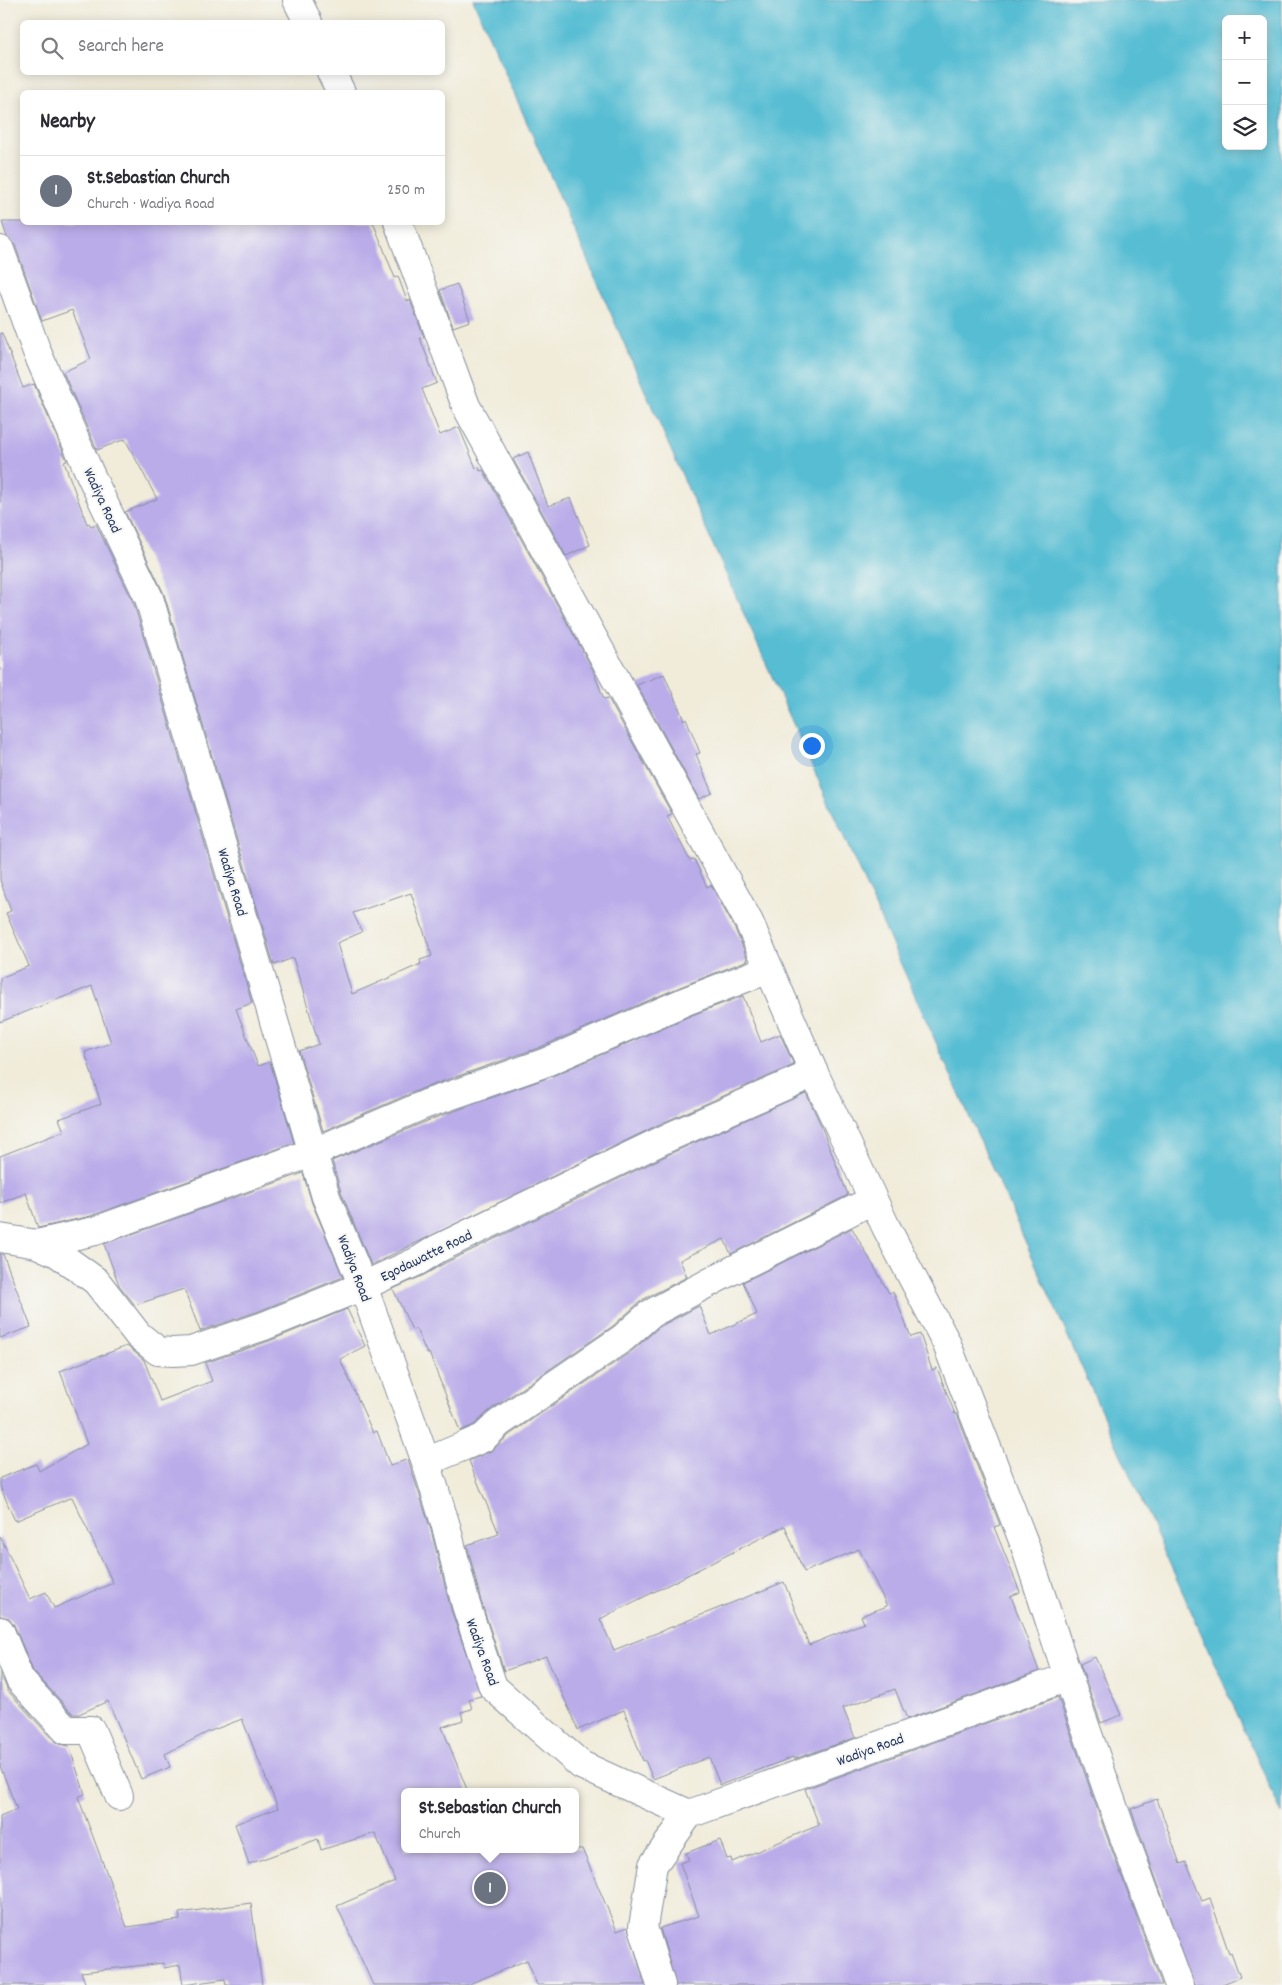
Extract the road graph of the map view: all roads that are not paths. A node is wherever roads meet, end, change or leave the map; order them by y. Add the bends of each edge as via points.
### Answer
1 (298, 0) edge
2 (307, 20) edge
3 (332, 75) edge
4 (340, 90) edge
5 (399, 225) edge
6 (0, 250) edge
7 (768, 969) junction
8 (814, 1073) junction
9 (314, 1152) junction
10 (874, 1200) junction
11 (0, 1238) edge
12 (37, 1244) junction
13 (363, 1286) junction
14 (426, 1462) junction
15 (0, 1631) edge
16 (1068, 1677) junction
17 (119, 1796) dead end
18 (689, 1814) junction
19 (662, 1985) edge
20 (1179, 1985) edge

1 - 2 street
3 - 4 street
5 - 7 street via 466,406 744,914
6 - 9 street, Wadiya Road via 37,352 149,598
7 - 8 street
7 - 9 street via 544,1063 426,1104
8 - 10 street
8 - 13 street, Egodawatte Road via 669,1138
9 - 12 street via 95,1231
9 - 13 street, Wadiya Road via 326,1197
10 - 14 street via 650,1314 623,1338 499,1423 483,1438
10 - 16 street via 946,1342 1024,1543
11 - 12 street, Egodawatte Road
12 - 13 street, Egodawatte Road via 57,1253 96,1282 138,1335 158,1351 191,1351
13 - 14 street, Wadiya Road
14 - 18 street, Wadiya Road via 493,1687 582,1765
15 - 17 street via 20,1680 66,1730 91,1730
16 - 18 street, Wadiya Road
16 - 20 street
18 - 19 street via 653,1865 643,1927

